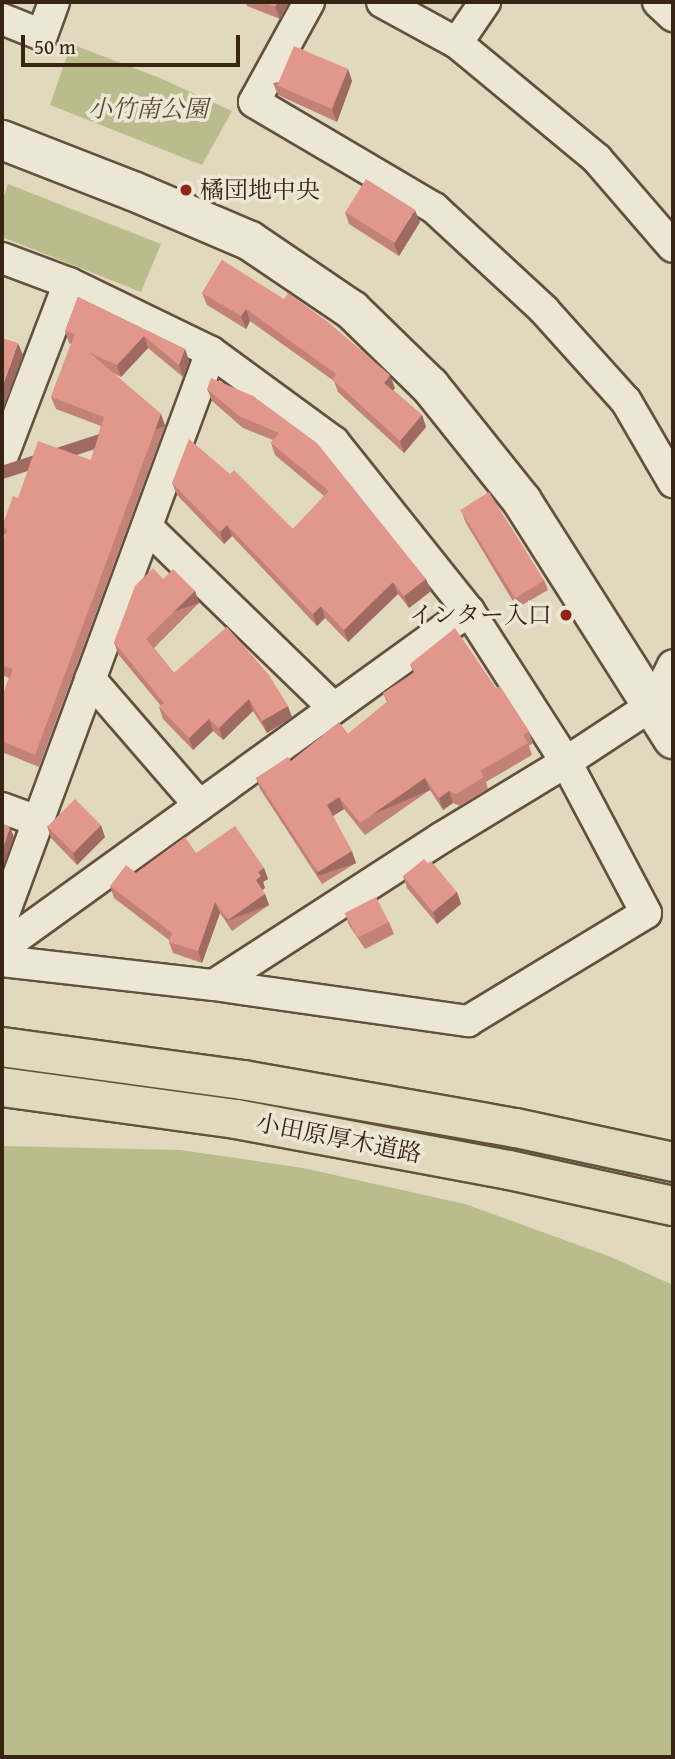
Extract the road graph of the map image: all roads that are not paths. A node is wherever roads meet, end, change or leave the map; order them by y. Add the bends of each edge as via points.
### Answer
1 (54, 2) edge
2 (309, 2) edge
3 (382, 2) edge
4 (485, 2) edge
5 (658, 2) edge
6 (673, 16) edge
7 (2, 19) edge
8 (457, 43) junction
9 (2, 140) edge
10 (673, 247) edge
11 (2, 258) edge
12 (69, 283) junction
13 (211, 352) junction
14 (2, 458) edge
15 (673, 482) edge
16 (147, 527) junction
17 (469, 611) junction
18 (673, 664) edge
19 (90, 679) junction
20 (653, 704) junction
21 (333, 706) junction
22 (673, 739) edge
23 (566, 762) junction
24 (199, 804) junction
25 (2, 808) edge
26 (38, 821) junction
27 (2, 919) edge
28 (2, 948) edge
29 (2, 961) edge
30 (214, 985) junction
31 (2, 1046) edge
32 (2, 1087) edge
33 (673, 1162) edge
34 (673, 1206) edge

1 - 7 street via 41,35
2 - 15 street via 254,102 433,208 544,310 626,401
3 - 8 street
4 - 8 street
5 - 6 street
8 - 10 street via 597,159
9 - 20 street via 250,241 352,310 430,386 523,501
11 - 12 street
12 - 13 street
12 - 14 street
13 - 16 street
13 - 17 street via 334,442
16 - 19 street
16 - 21 street
17 - 21 street
17 - 23 street
18 - 20 street
19 - 24 street
19 - 26 street
20 - 22 street
20 - 23 street
21 - 24 street
23 - 30 street
23 - 30 street via 646,913 468,1021
24 - 28 street
25 - 26 street
26 - 27 street
29 - 30 street
31 - 33 highway, 小田原厚木道路 via 257,1083 516,1128
32 - 34 highway, 小田原厚木道路 via 236,1119

